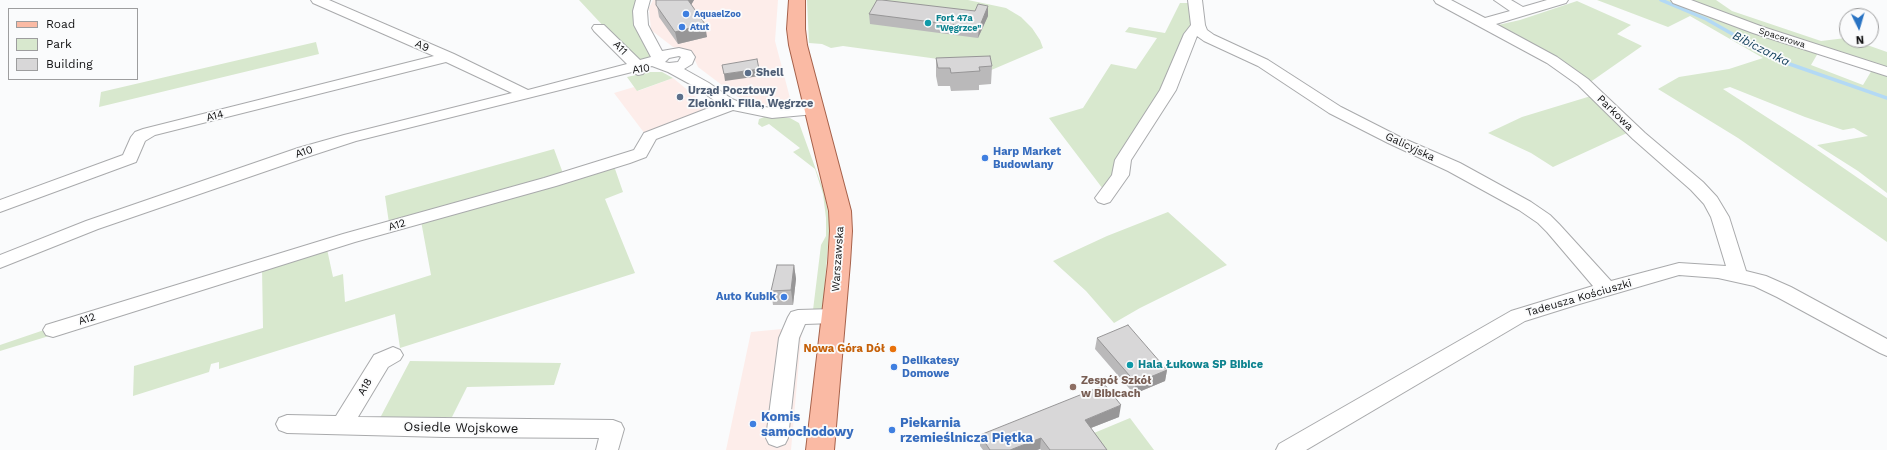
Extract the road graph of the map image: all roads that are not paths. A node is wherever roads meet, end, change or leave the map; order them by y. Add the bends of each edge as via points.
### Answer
1 (318, 0) edge
2 (643, 0) edge
3 (797, 0) edge
4 (1194, 0) edge
5 (1441, 0) edge
6 (1501, 0) edge
7 (1562, 0) edge
8 (1678, 0) edge
9 (1522, 12) junction
10 (1485, 23) junction
11 (1198, 25) junction
12 (599, 28) dead end
13 (449, 57) junction
14 (669, 61) junction
15 (637, 68) junction
16 (1887, 72) edge
17 (525, 94) junction
18 (732, 105) junction
19 (815, 109) junction
20 (1104, 198) dead end
21 (0, 206) edge
22 (0, 262) edge
23 (1738, 275) junction
24 (1607, 289) junction
25 (834, 316) junction
26 (53, 330) dead end
27 (1887, 348) edge
28 (393, 355) dead end
29 (287, 424) dead end
30 (342, 425) junction
31 (777, 438) dead end
32 (607, 450) edge
33 (820, 450) edge
34 (1287, 450) edge

1 - 13 street, A9
2 - 14 street via 640,11 641,25 653,49
3 - 19 main road, Warszawska via 797,37
4 - 11 street
5 - 10 street, Parkowa
6 - 9 street
7 - 9 street
8 - 16 street, Spacerowa via 1758,30
9 - 10 street
10 - 23 street, Parkowa via 1552,60 1583,82 1639,136 1698,186 1720,217
11 - 20 street via 1191,34 1168,90 1123,160 1116,182
11 - 24 street, Galicyjska via 1209,38 1263,64 1335,110 1454,167 1529,208 1553,228
12 - 15 street, A11
13 - 17 street, A9
13 - 21 street, A14 via 149,132 137,140 130,158
14 - 15 street, A10
14 - 18 street
15 - 17 street, A10
17 - 22 street, A10 via 304,152 92,225
18 - 19 street via 772,113
18 - 26 street, A12 via 650,136 640,153 624,159 349,238
19 - 25 main road, Warszawska via 840,211 841,231
23 - 24 street, Tadeusza Kościuszki via 1718,270 1679,269
23 - 27 street, Tadeusza Kościuszki via 1784,292
24 - 34 street, Tadeusza Kościuszki via 1538,308 1510,320
25 - 31 street via 798,317 789,338
25 - 33 main road, Warszawska
28 - 30 street, A18 via 381,361
29 - 30 street, Osiedle Wojskowe
30 - 32 street, Osiedle Wojskowe via 613,429

